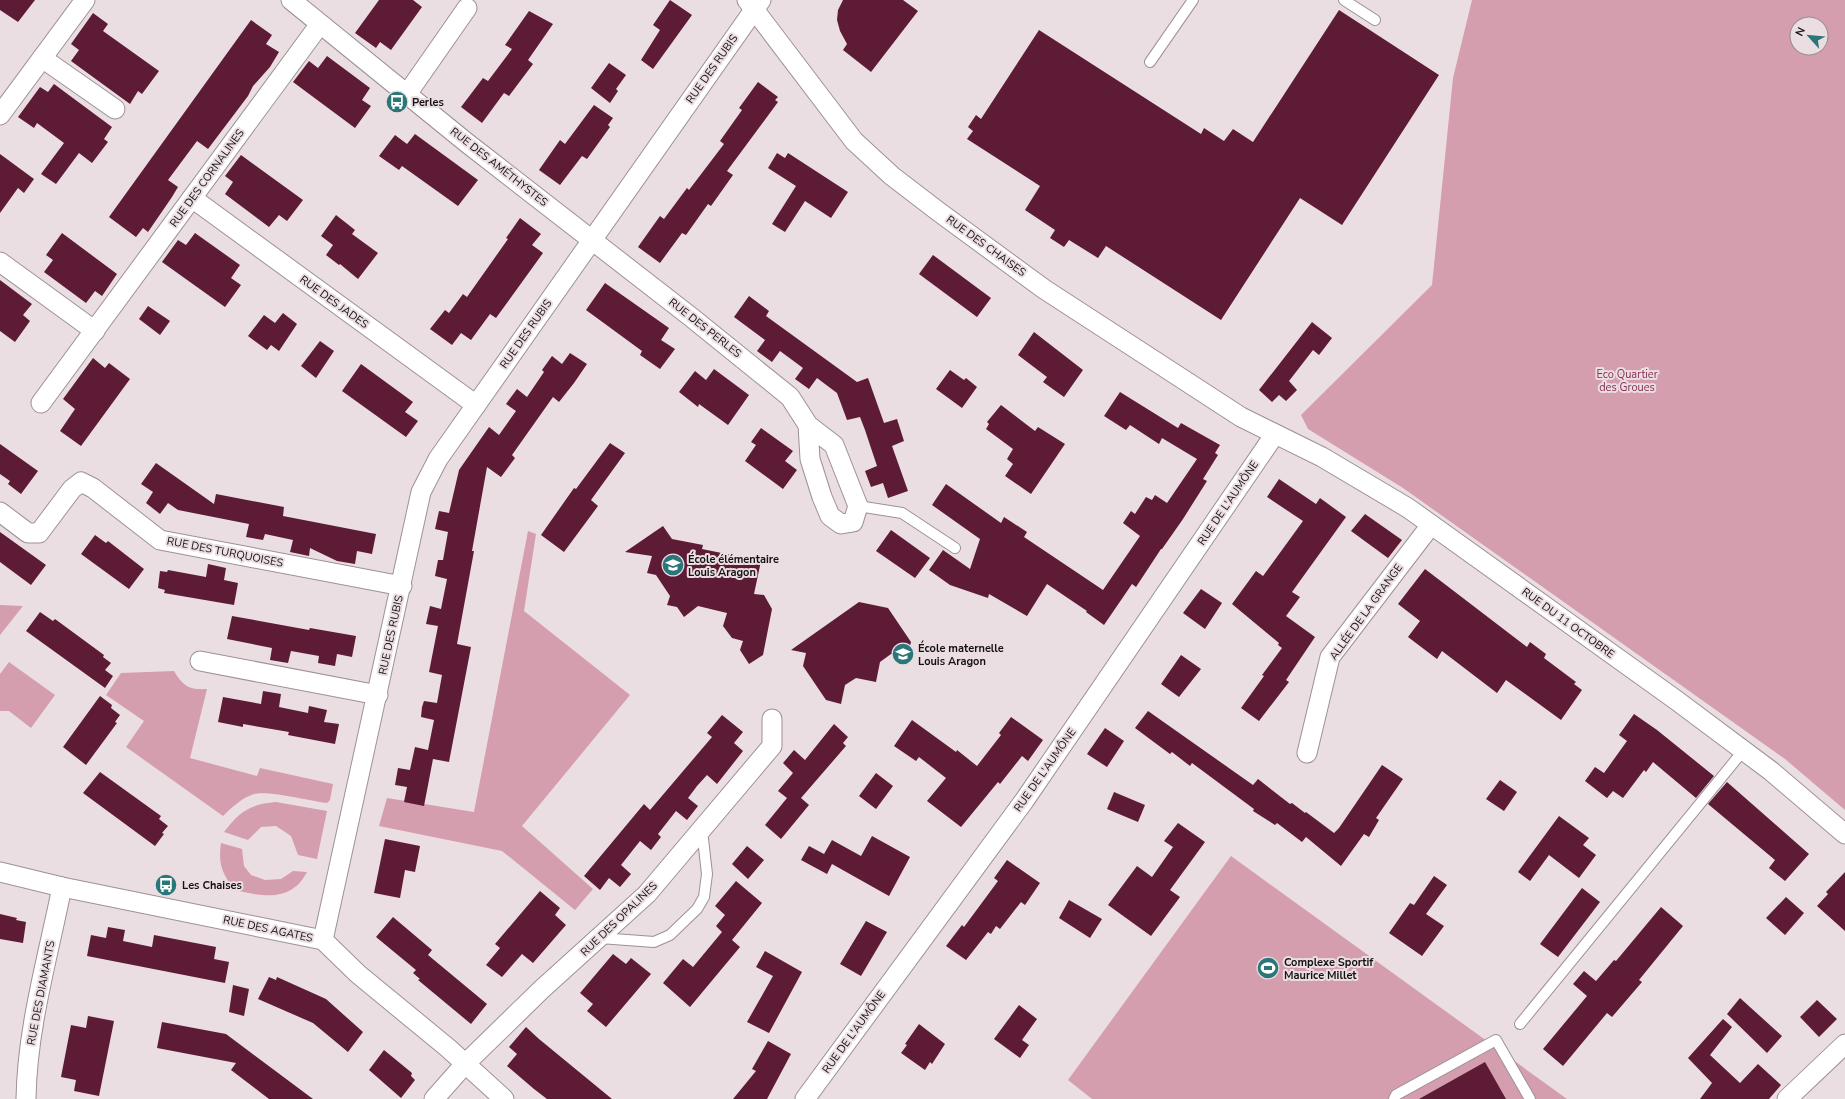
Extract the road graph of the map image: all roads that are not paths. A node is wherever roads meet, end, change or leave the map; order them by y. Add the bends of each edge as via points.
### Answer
1 (85, 0) edge
2 (291, 0) edge
3 (1193, 0) edge
4 (1344, 0) edge
5 (755, 3) edge
6 (467, 8) dead end
7 (1375, 20) dead end
8 (320, 24) junction
9 (42, 58) junction
10 (1150, 62) dead end
11 (407, 94) junction
12 (115, 109) dead end
13 (0, 115) edge
14 (192, 198) junction
15 (592, 239) junction
16 (0, 262) edge
17 (95, 332) junction
18 (41, 403) dead end
19 (476, 405) junction
20 (808, 425) junction
21 (1275, 434) junction
22 (858, 506) junction
23 (0, 512) edge
24 (1432, 525) junction
25 (955, 548) dead end
26 (402, 586) junction
27 (200, 661) dead end
28 (378, 695) junction
29 (772, 719) dead end
30 (1743, 751) junction
31 (1307, 753) dead end
32 (702, 830) junction
33 (1845, 834) edge
34 (0, 872) edge
35 (62, 887) junction
36 (600, 938) junction
37 (323, 940) junction
38 (1520, 1024) dead end
39 (1845, 1044) edge
40 (465, 1064) junction
41 (26, 1099) edge
42 (434, 1099) edge
43 (504, 1099) edge
44 (805, 1099) edge
45 (1394, 1099) edge
46 (1530, 1099) edge
47 (1787, 1099) edge

1 - 9 street
2 - 8 street, RUE DES AMÉTHYSTES
3 - 10 lane
4 - 7 lane
5 - 15 street, RUE DES RUBIS
5 - 21 street, RUE DES CHAISES via 854,141 892,176 1044,288 1241,417
6 - 11 street
8 - 11 street, RUE DES AMÉTHYSTES
8 - 14 street, RUE DES CORNALINES
9 - 12 street
9 - 13 street
11 - 15 street, RUE DES AMÉTHYSTES
14 - 17 street, RUE DES CORNALINES
14 - 19 street, RUE DES JADES
15 - 19 street, RUE DES RUBIS
15 - 20 street, RUE DES PERLES via 790,397
16 - 17 street
17 - 18 street, RUE DES CORNALINES
19 - 26 street, RUE DES RUBIS via 438,459 421,492
20 - 22 street, RUE DES PERLES via 834,445
20 - 22 street, RUE DES PERLES via 810,459 830,516 842,524 853,522
21 - 24 street, RUE DU 11 OCTOBRE via 1322,457
21 - 44 street, RUE DE L'AUMÔNE via 1024,801
22 - 25 lane via 902,513
23 - 26 street, RUE DES TURQUOISES via 28,533 39,533 72,489 81,482 94,488 160,540
24 - 30 street, RUE DU 11 OCTOBRE
24 - 31 street, ALLÉE DE LA GRANGE via 1330,657
26 - 28 street, RUE DES RUBIS
27 - 28 street
28 - 37 street, RUE DES RUBIS
29 - 32 street, RUE DES OPALINES via 772,746
30 - 33 street, RUE DU 11 OCTOBRE
30 - 38 lane
32 - 36 street, RUE DES OPALINES via 647,894
32 - 36 lane via 707,874 704,897 697,909 670,935 654,942
34 - 35 street, RUE DES AGATES
35 - 37 street, RUE DES AGATES
35 - 41 street, RUE DES DIAMANTS via 26,1071
36 - 40 street, RUE DES OPALINES via 542,989
37 - 40 street, RUE DES AGATES via 358,974
39 - 47 street
40 - 42 street, RUE DES OPALINES
40 - 43 street, RUE DES AGATES
45 - 46 lane via 1396,1095 1496,1040

